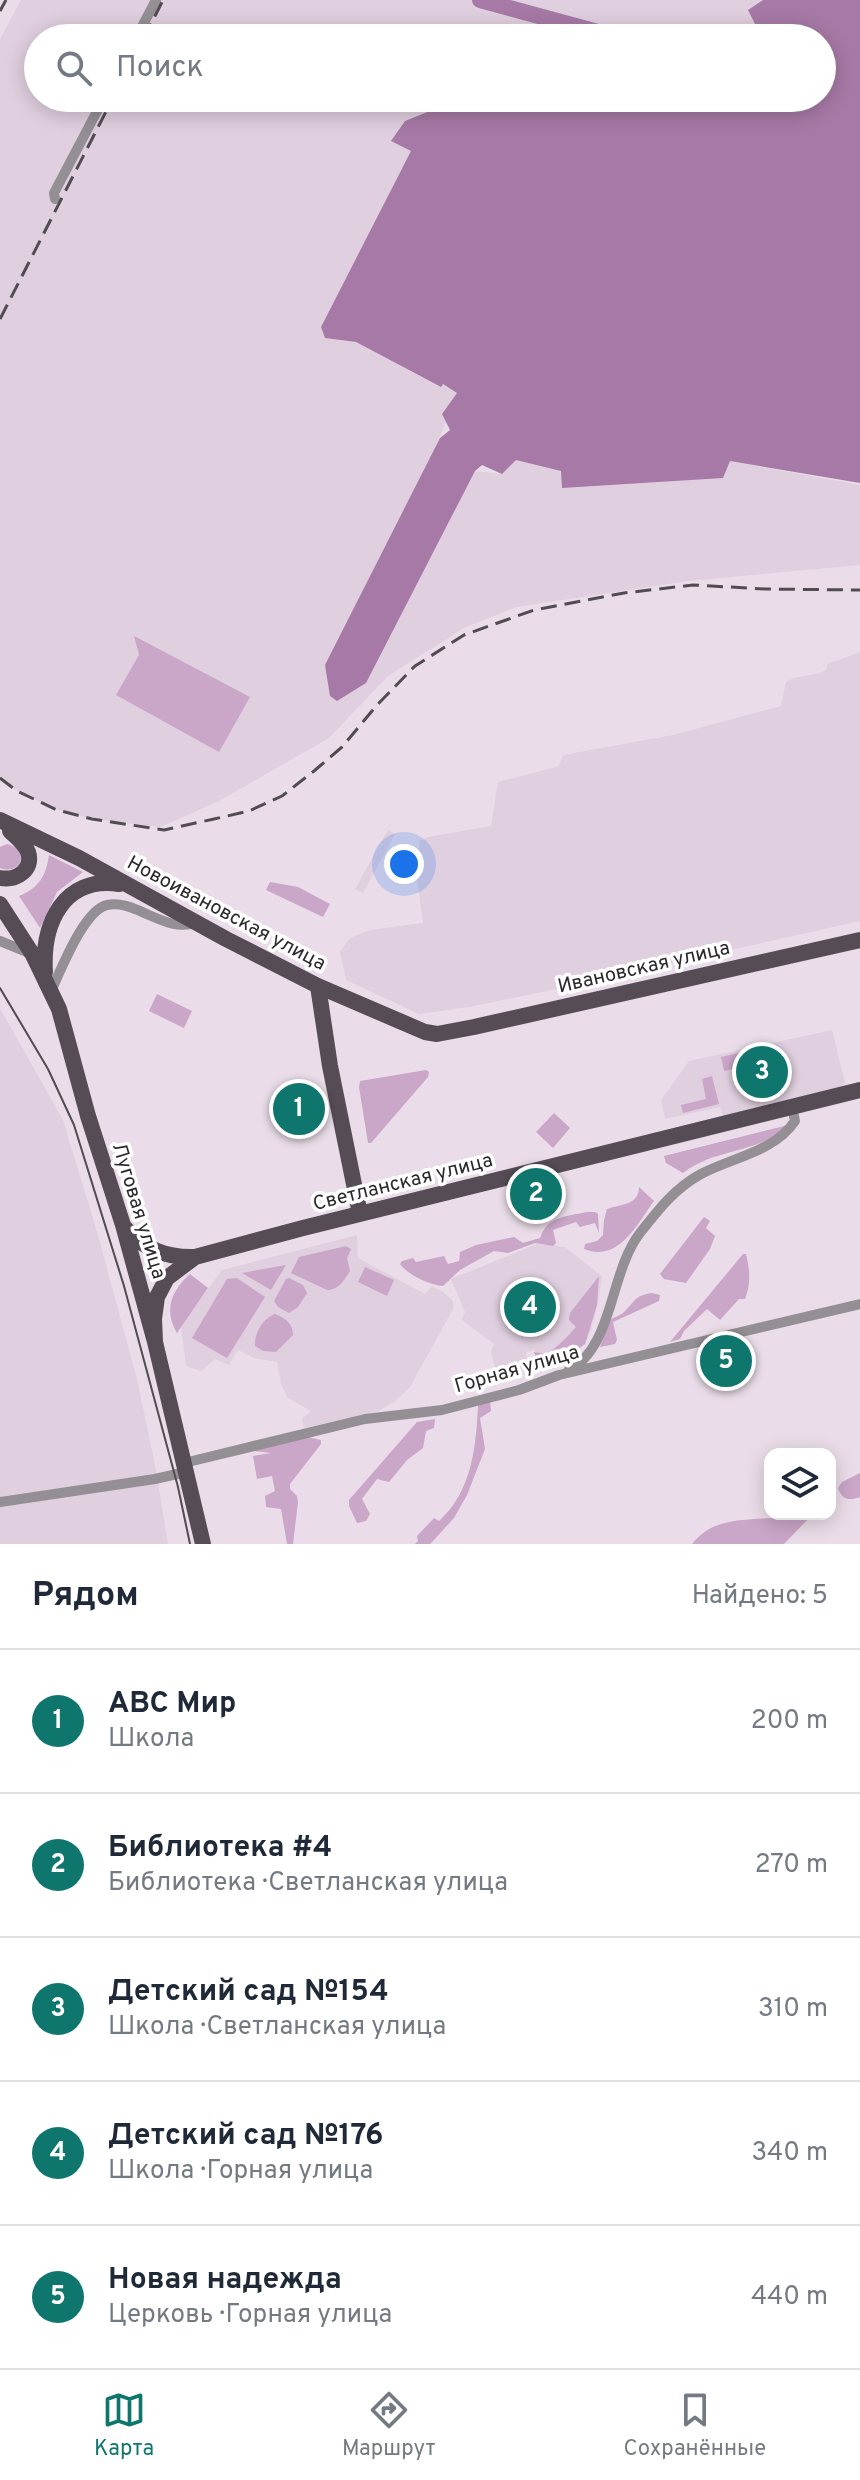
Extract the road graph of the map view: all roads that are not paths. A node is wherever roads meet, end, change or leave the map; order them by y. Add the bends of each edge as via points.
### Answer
1 (156, 0) edge
2 (143, 24) edge
3 (97, 112) edge
4 (55, 199) dead end
5 (1, 820) edge
6 (0, 839) edge
7 (19, 841) junction
8 (44, 843) junction
9 (0, 878) edge
10 (129, 885) junction
11 (1, 903) edge
12 (196, 923) junction
13 (860, 940) edge
14 (0, 941) edge
15 (33, 955) junction
16 (48, 985) junction
17 (318, 986) junction
18 (437, 1034) joint
19 (860, 1090) edge
20 (792, 1107) junction
21 (360, 1214) junction
22 (123, 1225) junction
23 (195, 1257) junction
24 (860, 1304) edge
25 (155, 1342) junction
26 (559, 1375) junction
27 (185, 1468) junction
28 (0, 1502) edge
29 (203, 1544) edge

1 - 2 street
3 - 4 street
5 - 7 main road
5 - 8 main road, Новоивановская улица
6 - 7 main road
7 - 8 main road
7 - 9 main road via 29,856 26,869 15,878
8 - 10 main road, Новоивановская улица
10 - 12 main road, Новоивановская улица
10 - 16 main road via 97,883 69,896 53,917 46,939
11 - 15 main road, Луговая улица
12 - 16 street via 180,926 126,905 103,906 96,909
12 - 17 main road, Новоивановская улица
13 - 18 main road, Ивановская улица
14 - 15 street
15 - 16 main road, Луговая улица
16 - 22 main road, Луговая улица
17 - 18 main road, Новоивановская улица
17 - 21 main road
19 - 20 main road, Светланская улица
20 - 21 main road, Светланская улица
20 - 26 street via 795,1121 773,1143 702,1174 661,1207 626,1255 589,1355
21 - 23 main road, Светланская улица
22 - 23 main road via 155,1252
22 - 25 main road, Луговая улица
23 - 25 main road, Светланская улица via 167,1278 157,1297
24 - 26 street, Горная улица
25 - 27 main road, Луговая улица
26 - 27 street, Горная улица via 442,1410 354,1421
27 - 28 street, Горная улица via 155,1479
27 - 29 main road, Луговая улица

